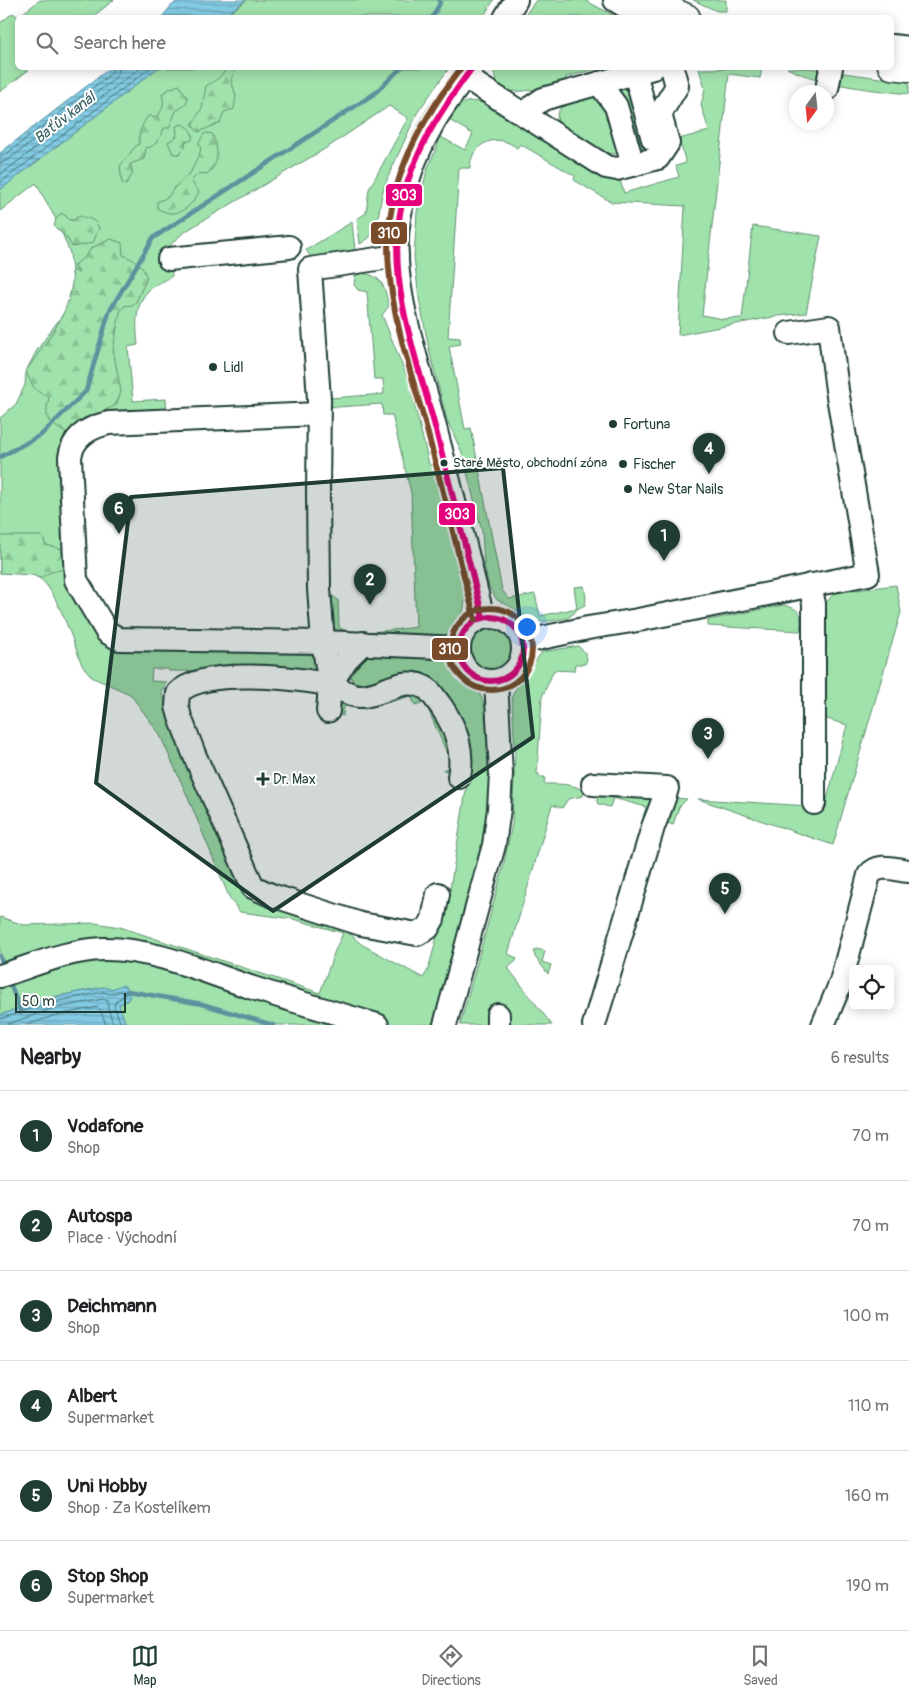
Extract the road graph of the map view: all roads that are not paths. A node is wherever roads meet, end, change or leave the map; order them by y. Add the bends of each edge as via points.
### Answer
1 (516, 0) edge
2 (615, 0) edge
3 (645, 0) edge
4 (507, 15) edge
5 (640, 15) edge
6 (679, 15) edge
7 (894, 46) edge
8 (909, 48) edge
9 (894, 65) edge
10 (909, 68) edge
11 (644, 70) edge
12 (673, 70) edge
13 (468, 72) edge
14 (600, 83) junction
15 (526, 115) junction
16 (658, 158) junction
17 (633, 165) junction
18 (289, 247) dead end
19 (397, 256) junction
20 (169, 259) dead end
21 (789, 333) dead end
22 (318, 414) junction
23 (810, 585) junction
24 (483, 618) junction
25 (323, 642) junction
26 (523, 642) junction
27 (363, 643) junction
28 (458, 648) junction
29 (496, 681) junction
30 (330, 685) junction
31 (328, 711) dead end
32 (459, 777) dead end
33 (593, 784) dead end
34 (814, 803) dead end
35 (909, 871) edge
36 (438, 894) dead end
37 (6, 974) edge
38 (376, 1025) edge
39 (445, 1025) edge
40 (594, 1025) edge
41 (823, 1025) edge

1 - 4 street
2 - 5 street
3 - 6 main road
7 - 8 street
9 - 10 main road
11 - 14 street
11 - 16 street
12 - 16 street via 677,86 660,114 668,143
13 - 15 street
13 - 19 street via 431,126 415,161 398,222
14 - 15 street via 543,99
14 - 17 street via 616,106
15 - 17 street via 606,167 617,169
16 - 17 street
18 - 20 street
19 - 22 street via 310,269
19 - 24 street via 405,313
21 - 23 street via 829,327 868,574
22 - 25 street via 318,554
22 - 25 street via 110,423 86,431 73,446 70,457 76,580 95,592 107,632 118,639
23 - 26 street
23 - 34 street via 814,604
24 - 26 street via 504,619 519,633
24 - 28 street via 466,629
25 - 27 street
25 - 30 street
26 - 29 street via 520,664 510,676
27 - 28 street
27 - 30 street via 346,660
28 - 29 street via 470,674
29 - 39 street via 501,774 494,845
30 - 31 street
30 - 32 street via 360,696 400,684 425,688 443,709 456,732 461,757
30 - 36 street via 298,680 224,677 185,686 178,693 180,717 248,881 253,887 271,895 361,924 418,934 433,920
33 - 40 street via 667,788
35 - 41 street via 881,867 869,875 841,982
37 - 38 street via 56,958 101,949 127,950 151,954

